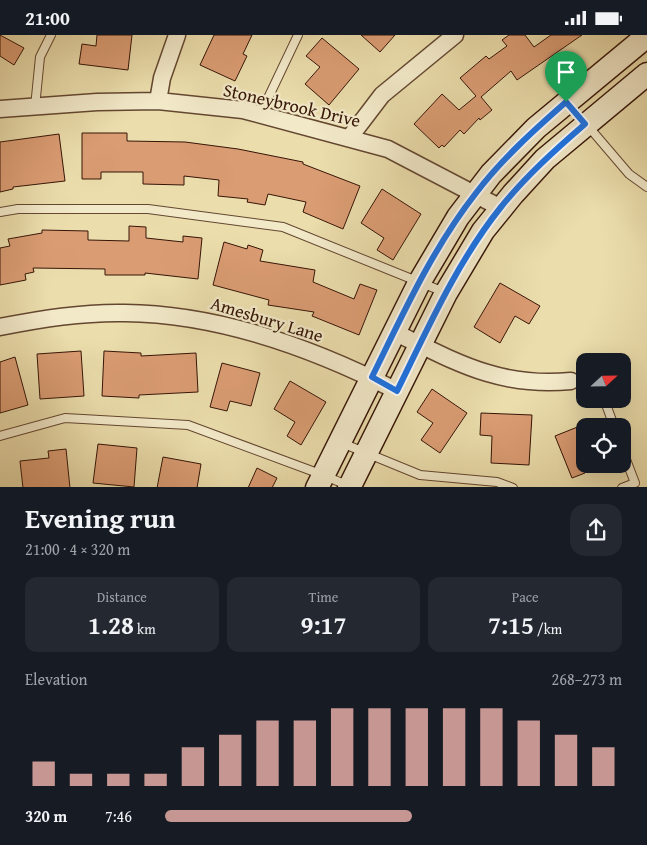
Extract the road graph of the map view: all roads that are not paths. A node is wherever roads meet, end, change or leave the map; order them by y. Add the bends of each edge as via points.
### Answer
1 (51, 35) edge
2 (176, 35) edge
3 (298, 35) edge
4 (455, 35) edge
5 (647, 36) edge
6 (647, 74) edge
7 (158, 101) junction
8 (566, 102) junction
9 (35, 107) junction
10 (0, 109) edge
11 (260, 115) junction
12 (585, 124) junction
13 (350, 137) junction
14 (647, 187) edge
15 (475, 194) junction
16 (501, 208) junction
17 (0, 212) edge
18 (419, 283) junction
19 (446, 293) junction
20 (0, 327) edge
21 (394, 332) junction
22 (420, 345) junction
23 (372, 377) junction
24 (576, 380) edge
25 (397, 391) junction
26 (0, 436) edge
27 (339, 441) junction
28 (365, 453) junction
29 (631, 473) edge
30 (320, 481) edge
31 (349, 487) edge
32 (513, 487) edge
33 (622, 487) edge

1 - 9 lane via 40,57
2 - 7 street
3 - 11 lane
4 - 13 street via 382,95
5 - 8 main road
6 - 12 main road
7 - 9 street, Stoneybrook Drive
7 - 11 street, Stoneybrook Drive
8 - 12 main road
8 - 15 main road via 507,156
9 - 10 street, Stoneybrook Drive
11 - 13 street, Stoneybrook Drive
12 - 14 lane via 629,174
12 - 16 main road via 545,159
13 - 15 street, Stoneybrook Drive via 388,149
15 - 16 street, Stoneybrook Drive
15 - 18 main road
16 - 19 main road
17 - 18 lane via 18,209 148,209 283,227
18 - 19 lane
18 - 21 main road
19 - 22 main road
20 - 23 street, Amesbury Lane via 99,314 196,319 263,335
21 - 22 street
21 - 23 main road
22 - 24 street via 485,374 520,381
22 - 25 main road
23 - 25 street, Amesbury Lane
23 - 27 main road
25 - 28 main road
26 - 30 lane via 65,418 188,425
27 - 28 lane
27 - 30 main road
28 - 31 main road
28 - 32 lane via 420,475 497,482
29 - 33 lane via 635,483
30 - 31 lane

